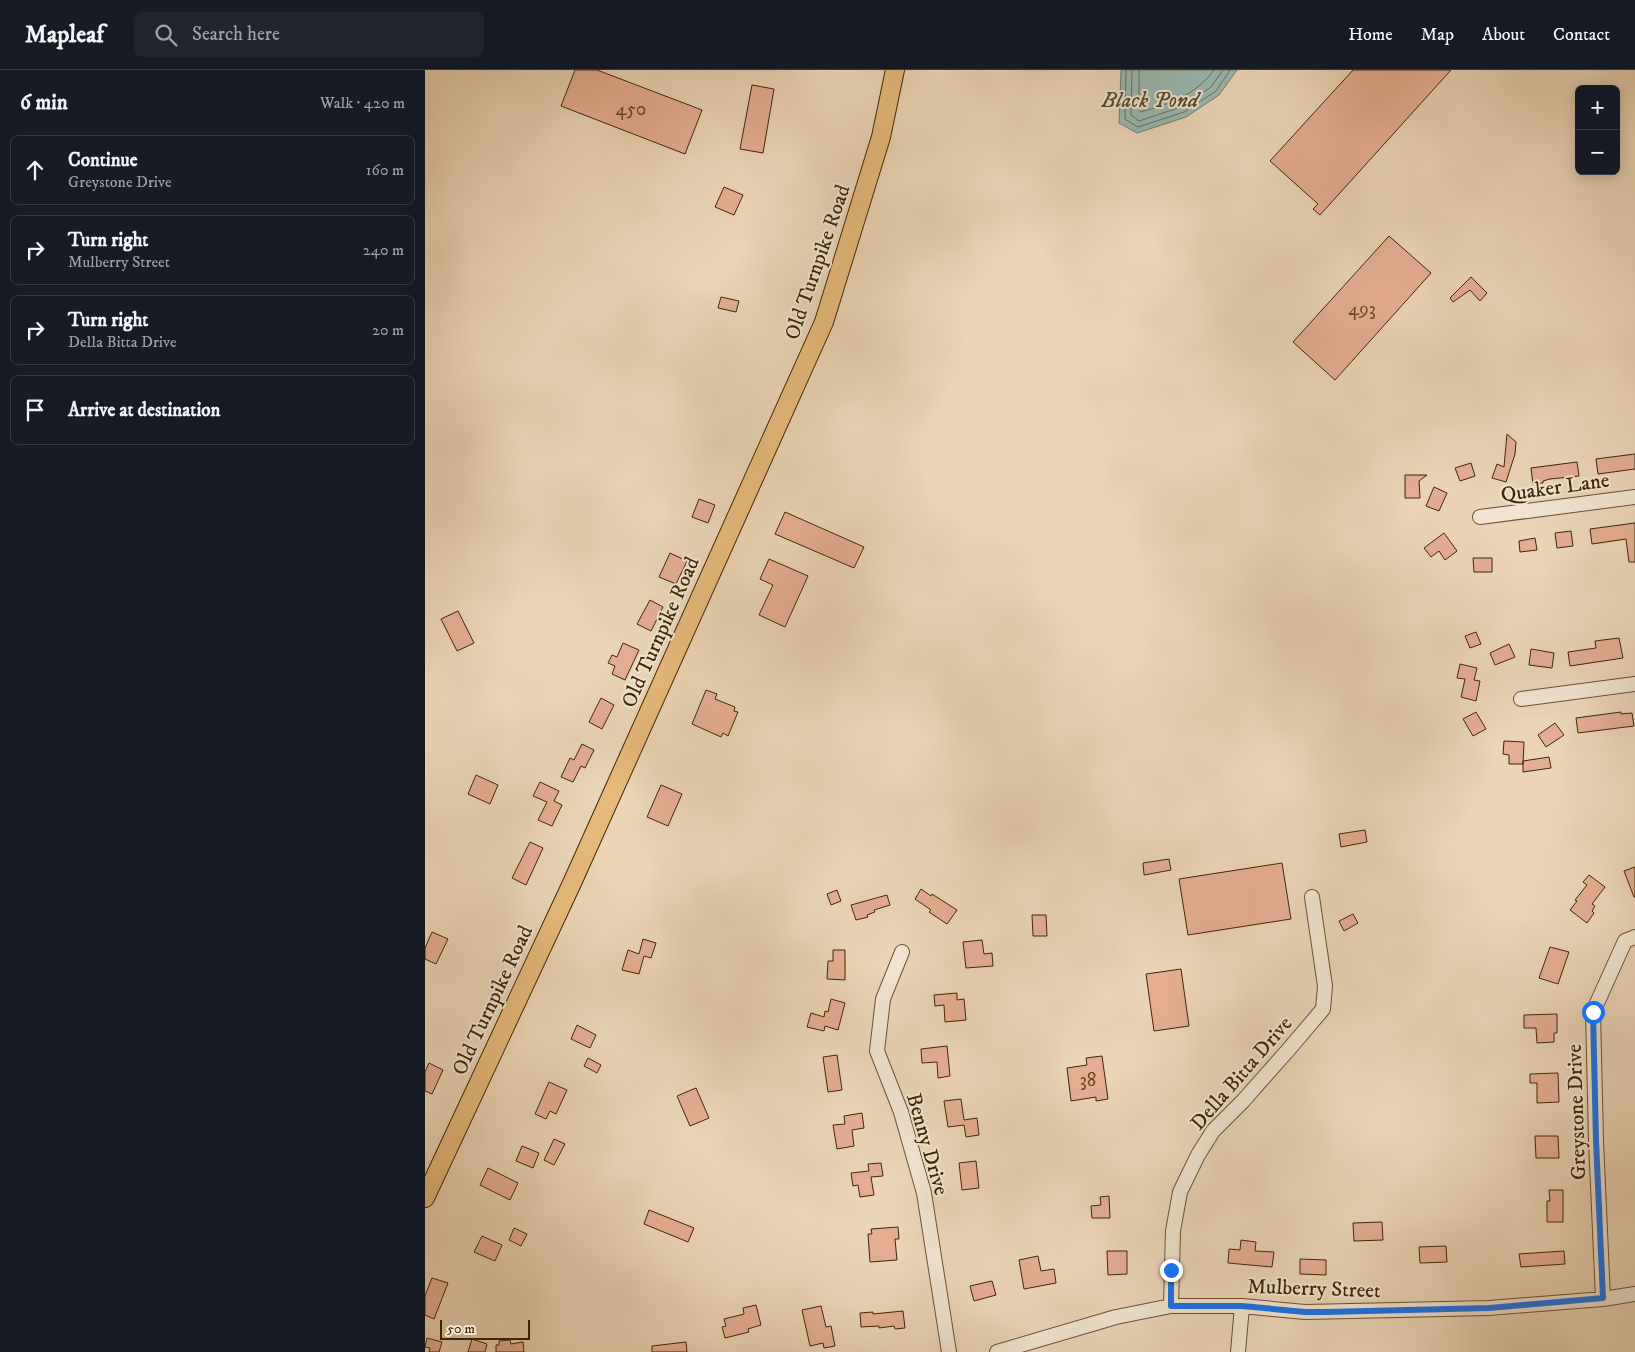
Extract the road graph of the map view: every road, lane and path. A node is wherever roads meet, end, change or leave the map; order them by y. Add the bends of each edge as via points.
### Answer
1 (895, 70) edge
2 (1635, 497) edge
3 (1480, 517) dead end
4 (1635, 684) edge
5 (1521, 699) dead end
6 (1312, 897) dead end
7 (1635, 937) edge
8 (902, 952) dead end
9 (425, 1198) edge
10 (1635, 1294) edge
11 (1603, 1298) junction
12 (1171, 1306) junction
13 (1242, 1306) junction
14 (949, 1352) edge
15 (997, 1352) edge
16 (1238, 1352) edge

1 - 9 main road, Old Turnpike Road via 881,137 825,322 572,883
2 - 3 street, Quaker Lane
4 - 5 street
6 - 12 street, Della Bitta Drive via 1325,986 1323,1009 1213,1131 1197,1155 1181,1192 1173,1231
7 - 11 street, Greystone Drive via 1625,941 1593,1012
8 - 14 street, Benny Drive via 883,999 877,1051 901,1112 924,1193
10 - 11 street, Mulberry Street
11 - 13 street, Mulberry Street via 1480,1308 1305,1312
12 - 13 street, Mulberry Street
12 - 15 street, Mulberry Street via 1116,1317
13 - 16 street

